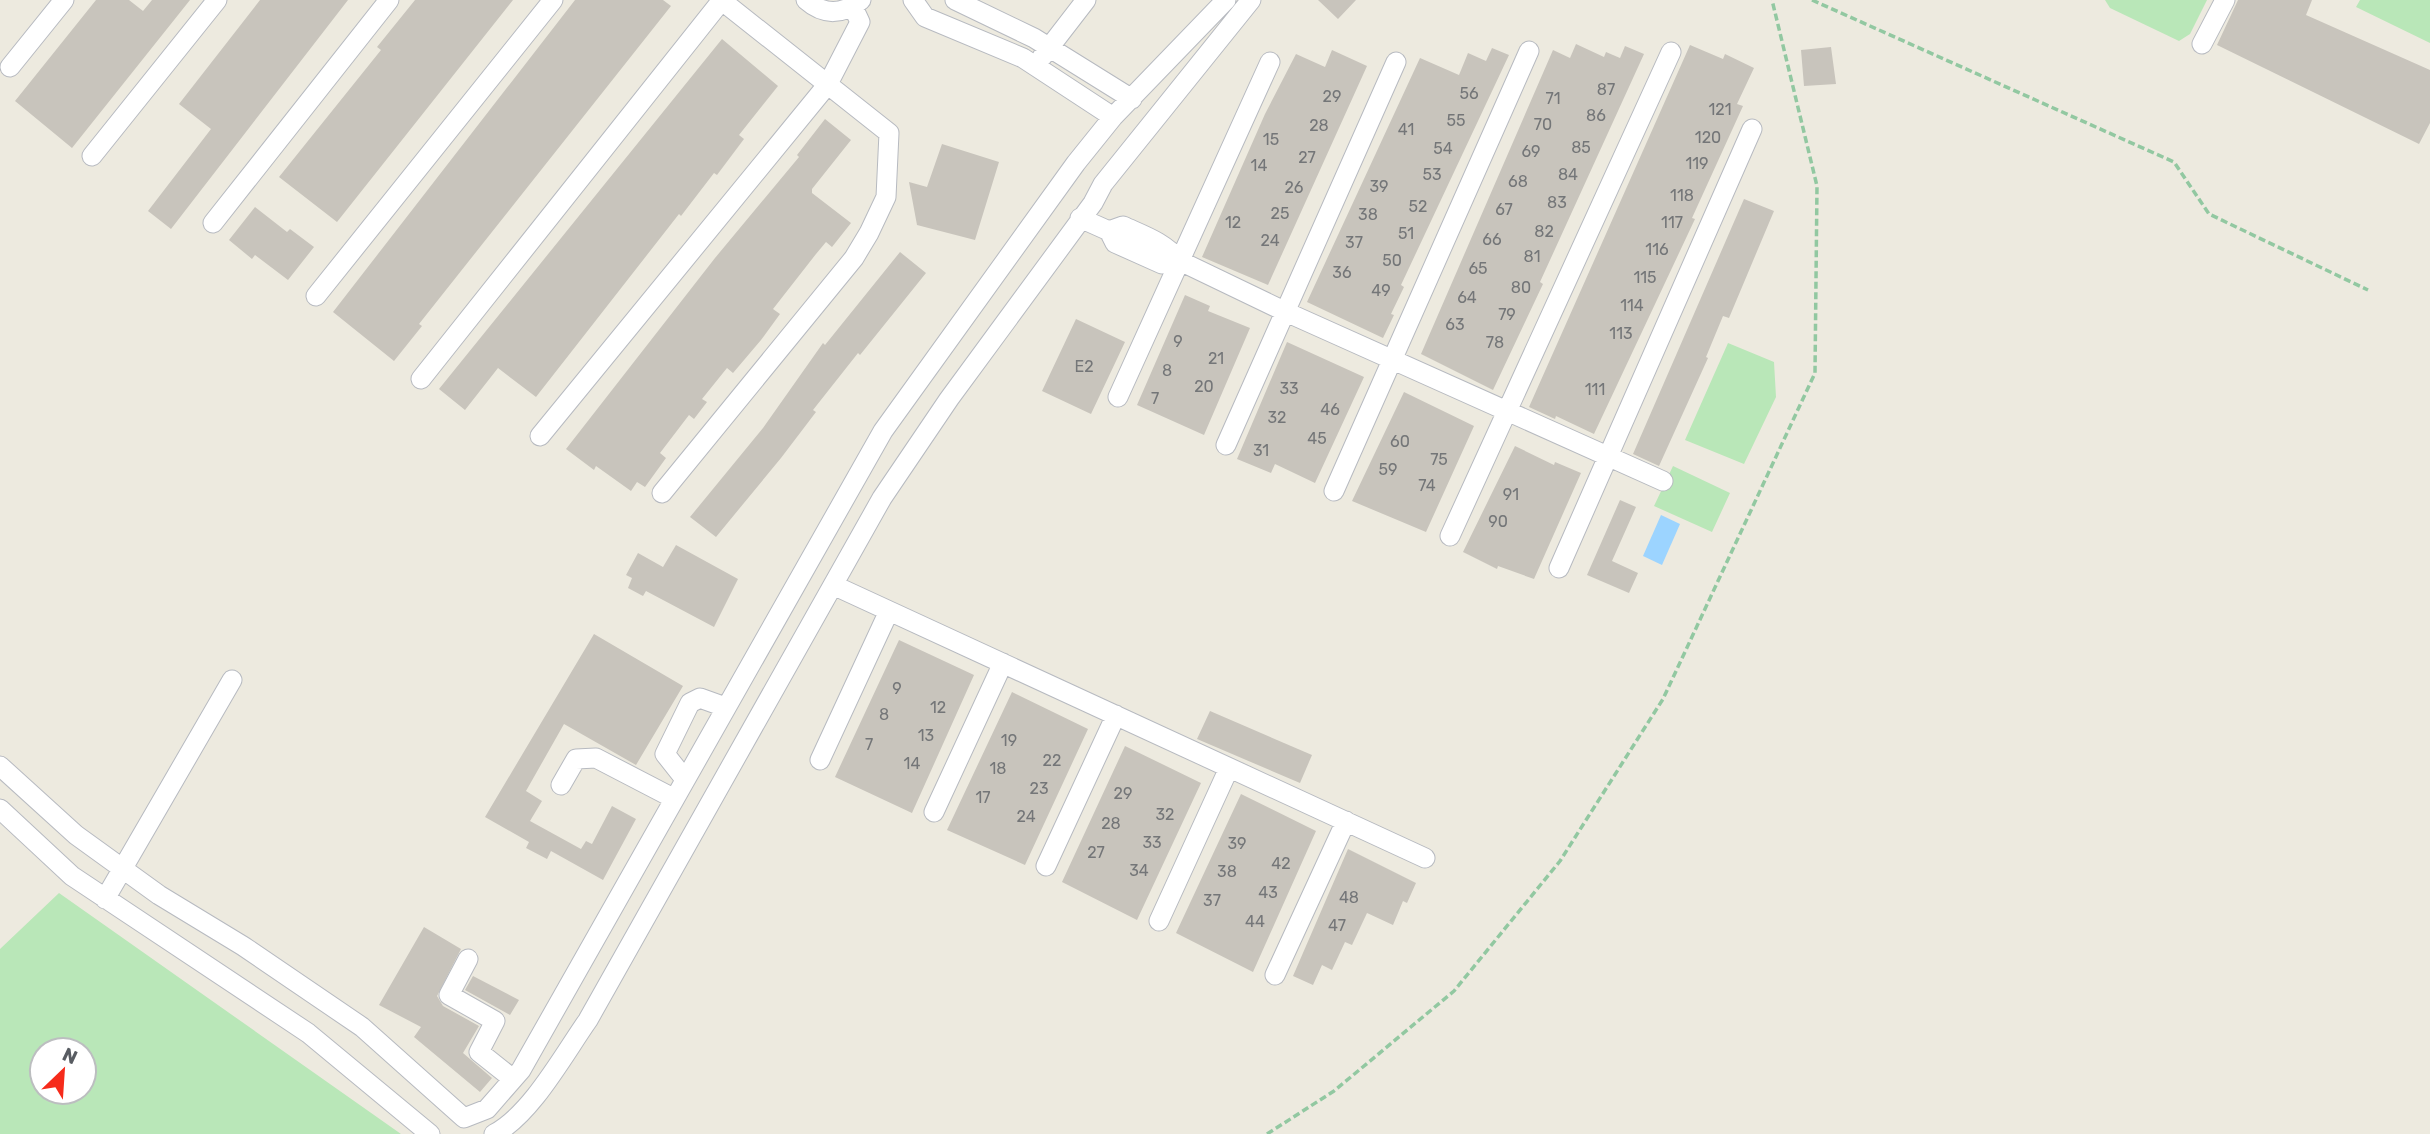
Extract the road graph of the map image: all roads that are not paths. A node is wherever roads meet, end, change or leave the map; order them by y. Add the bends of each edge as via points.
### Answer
1 (64, 0) edge
2 (218, 0) edge
3 (389, 0) edge
4 (553, 0) edge
5 (721, 0) edge
6 (806, 0) edge
7 (913, 0) edge
8 (955, 0) edge
9 (1086, 0) edge
10 (1226, 0) edge
11 (1251, 0) edge
12 (2225, 0) edge
13 (857, 4) edge
14 (2202, 44) dead end
15 (1049, 48) junction
16 (1529, 51) dead end
17 (1671, 52) dead end
18 (1270, 62) dead end
19 (1396, 62) dead end
20 (1035, 66) junction
21 (10, 67) dead end
22 (828, 84) junction
23 (1132, 99) junction
24 (1113, 117) junction
25 (1752, 129) dead end
26 (92, 156) dead end
27 (1080, 218) junction
28 (213, 223) dead end
29 (1180, 261) junction
30 (316, 296) dead end
31 (1286, 312) junction
32 (1392, 360) junction
33 (421, 379) dead end
34 (1118, 397) dead end
35 (1506, 411) junction
36 (540, 436) dead end
37 (1226, 445) dead end
38 (1610, 456) junction
39 (1664, 481) dead end
40 (1334, 491) dead end
41 (663, 493) dead end
42 (1450, 536) dead end
43 (1559, 568) dead end
44 (833, 584) junction
45 (890, 611) junction
46 (758, 649) junction
47 (1003, 663) junction
48 (788, 664) junction
49 (232, 680) dead end
50 (725, 707) junction
51 (1116, 715) junction
52 (820, 760) dead end
53 (0, 766) edge
54 (1229, 768) junction
55 (684, 778) junction
56 (561, 785) dead end
57 (673, 798) junction
58 (0, 808) edge
59 (934, 812) dead end
60 (1346, 821) junction
61 (1425, 858) dead end
62 (1046, 866) dead end
63 (124, 870) junction
64 (105, 899) junction
65 (1159, 921) dead end
66 (468, 960) dead end
67 (1275, 975) dead end
68 (513, 1079) junction
69 (430, 1134) edge
70 (494, 1134) edge

1 - 21 street
2 - 26 street
3 - 28 street
4 - 30 street
5 - 22 street
5 - 33 street
6 - 13 street via 829,12
7 - 20 street via 925,17
8 - 15 street
9 - 15 street
10 - 23 street
11 - 27 street
12 - 14 street
13 - 22 street via 860,22
15 - 20 street
15 - 23 street
16 - 32 street
17 - 35 street
18 - 29 street
19 - 31 street
20 - 24 street
22 - 36 street
22 - 41 street via 889,132 886,197 854,258
23 - 24 street
24 - 46 street via 883,431
25 - 38 street
27 - 29 street via 1109,231 1123,226 1168,246
27 - 44 street via 882,498
29 - 31 street
29 - 34 street
31 - 32 street
31 - 37 street
32 - 35 street
32 - 40 street
35 - 38 street
35 - 42 street
38 - 39 street
38 - 43 street
44 - 45 street
44 - 48 street
45 - 47 street
45 - 52 street
46 - 48 street
46 - 50 street
47 - 51 street
47 - 59 street
48 - 70 street via 588,1020 539,1090
49 - 63 street
50 - 55 street
50 - 55 street via 700,698 690,702 665,754
51 - 54 street
51 - 62 street
53 - 63 street via 76,835
54 - 60 street
54 - 65 street
55 - 57 street
56 - 57 street via 576,760 596,758
57 - 68 street
58 - 64 street via 72,876
60 - 61 street
60 - 67 street
63 - 64 street
63 - 68 street via 362,1027 464,1118 487,1109
64 - 69 street via 308,1033
66 - 68 street via 450,995 495,1021 479,1052

